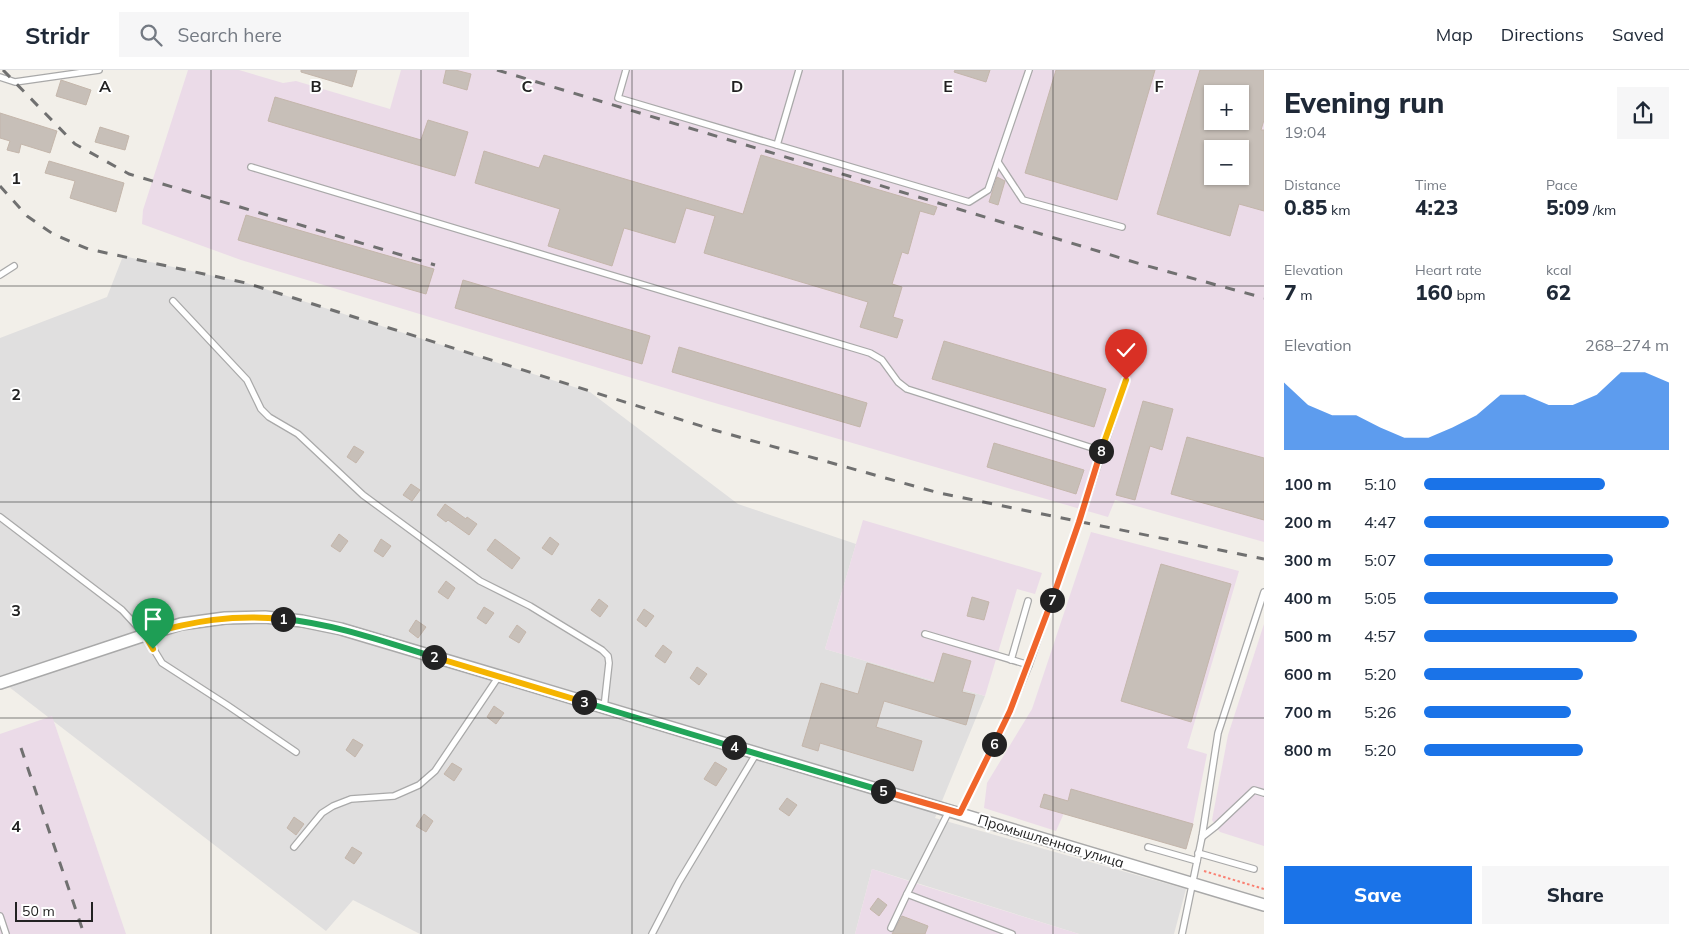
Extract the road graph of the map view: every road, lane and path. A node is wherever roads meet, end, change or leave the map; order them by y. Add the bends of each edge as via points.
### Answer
1 (99, 70) edge
2 (626, 70) edge
3 (799, 70) edge
4 (1029, 70) edge
5 (0, 77) edge
6 (777, 145) junction
7 (998, 162) junction
8 (251, 167) dead end
9 (1122, 227) dead end
10 (14, 266) dead end
11 (0, 275) edge
12 (173, 301) dead end
13 (1126, 380) dead end
14 (1102, 451) junction
15 (0, 517) edge
16 (1264, 592) edge
17 (1028, 601) dead end
18 (925, 634) dead end
19 (145, 635) junction
20 (1011, 660) junction
21 (1029, 665) junction
22 (499, 676) junction
23 (0, 683) edge
24 (604, 708) junction
25 (296, 752) dead end
26 (756, 754) junction
27 (1264, 793) edge
28 (955, 812) junction
29 (1202, 838) junction
30 (294, 847) dead end
31 (1148, 847) dead end
32 (1198, 853) junction
33 (1197, 861) junction
34 (1195, 869) junction
35 (1254, 869) dead end
36 (1193, 883) junction
37 (1264, 889) edge
38 (907, 894) junction
39 (1264, 905) edge
40 (0, 916) edge
41 (891, 928) dead end
42 (6, 934) edge
43 (652, 934) edge
44 (1012, 934) edge
45 (1182, 934) edge

1 - 5 lane via 15,82
2 - 6 lane via 618,98
3 - 6 lane
4 - 7 lane
6 - 7 lane via 969,202 988,190
7 - 9 lane via 1022,200
8 - 14 lane via 870,353 882,360 907,389
10 - 11 lane
12 - 24 lane via 247,380 269,417 298,434 363,495 480,581 530,606 602,650 609,663
13 - 14 lane
14 - 21 lane
15 - 19 lane via 122,610
16 - 29 lane via 1218,733
17 - 20 lane
18 - 20 lane
19 - 22 street, Промышленная улица via 181,624 225,618 265,617 302,621 341,629
19 - 23 street, Промышленная улица
19 - 25 lane via 162,663
20 - 21 lane
21 - 28 lane via 1010,711
22 - 24 street, Промышленная улица
22 - 30 lane via 435,770 419,785 394,796 351,799 332,806 322,813
24 - 26 street, Промышленная улица
26 - 28 street, Промышленная улица
26 - 43 lane via 679,882
27 - 29 lane via 1254,790
28 - 36 street, Промышленная улица
28 - 38 lane
29 - 32 lane
31 - 33 lane
32 - 33 lane
32 - 35 lane
33 - 34 lane
34 - 36 lane
34 - 37 path
36 - 39 street, Промышленная улица
36 - 45 lane
38 - 41 lane
38 - 44 lane
40 - 42 lane

